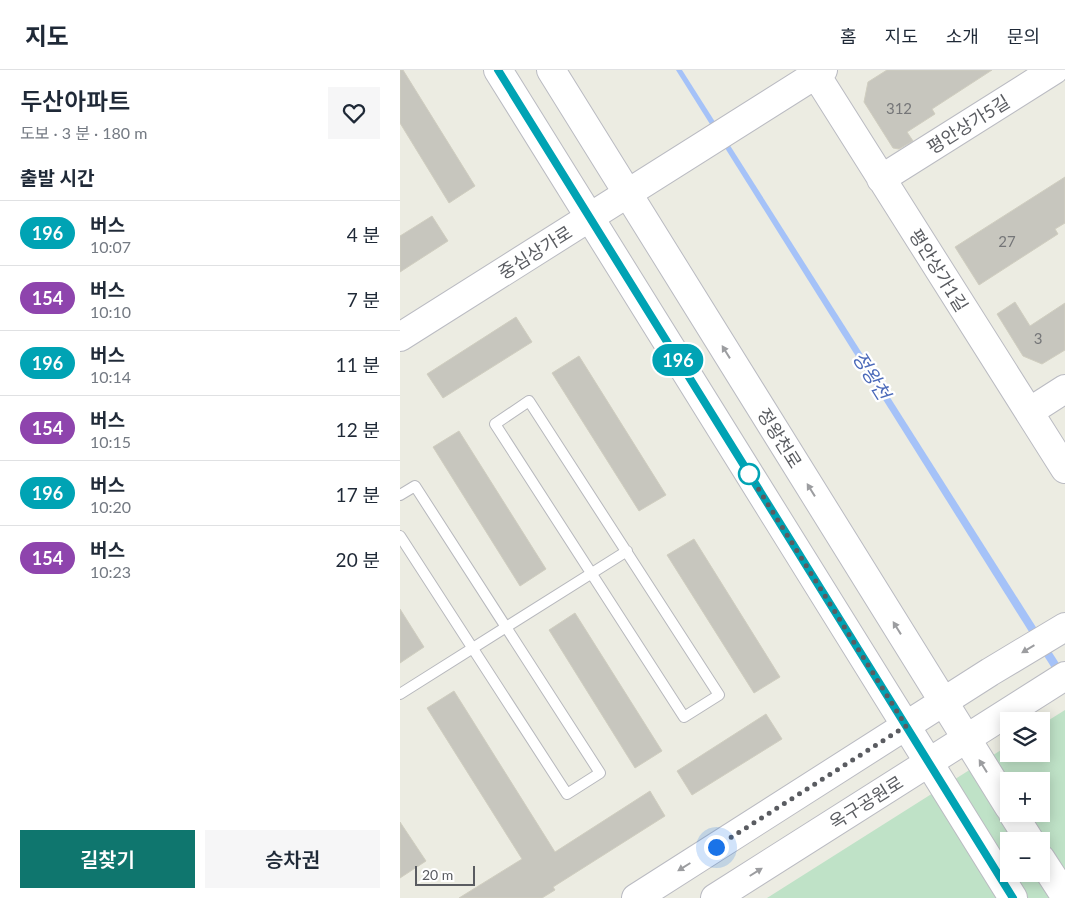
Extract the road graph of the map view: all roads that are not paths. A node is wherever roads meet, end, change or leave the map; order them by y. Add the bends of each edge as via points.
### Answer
1 (498, 70) edge
2 (551, 70) edge
3 (1054, 70) edge
4 (817, 72) edge
5 (881, 179) junction
6 (627, 193) junction
7 (590, 217) junction
8 (400, 337) edge
9 (1065, 389) edge
10 (1029, 412) junction
11 (1065, 469) edge
12 (400, 495) edge
13 (400, 536) edge
14 (627, 551) junction
15 (592, 573) junction
16 (506, 627) junction
17 (1065, 627) edge
18 (473, 648) junction
19 (1065, 676) edge
20 (400, 694) edge
21 (943, 702) junction
22 (906, 726) junction
23 (966, 739) junction
24 (929, 763) junction
25 (1000, 793) edge
26 (1050, 873) edge
27 (1065, 896) edge
28 (636, 898) edge
29 (715, 898) edge
30 (1013, 898) edge

1 - 7 street
2 - 6 street, 정왕천로
3 - 5 street, 평안상가5길
4 - 5 street, 평안상가1길
4 - 6 street, 중심상가로
5 - 10 street, 평안상가1길
6 - 7 street, 중심상가로
21 -> 6 street, 정왕천로
7 - 8 street, 중심상가로
7 - 22 street
9 - 10 street
10 - 11 street, 평안상가1길
12 - 16 lane via 415,486
13 - 18 lane
14 - 15 lane
14 - 15 lane via 719,695 691,713 684,717
14 - 15 lane via 529,401 495,424
15 - 16 lane
16 - 18 lane
16 - 18 lane via 600,772 567,794
17 -> 21 street
18 - 20 lane
19 - 23 street, 옥구공원로
21 - 22 street
21 - 23 street, 정왕천로
22 - 24 street
22 -> 28 street
23 - 24 street, 옥구공원로
25 -> 23 street, 정왕천로
29 -> 24 street, 옥구공원로
24 - 30 street
26 - 27 street

